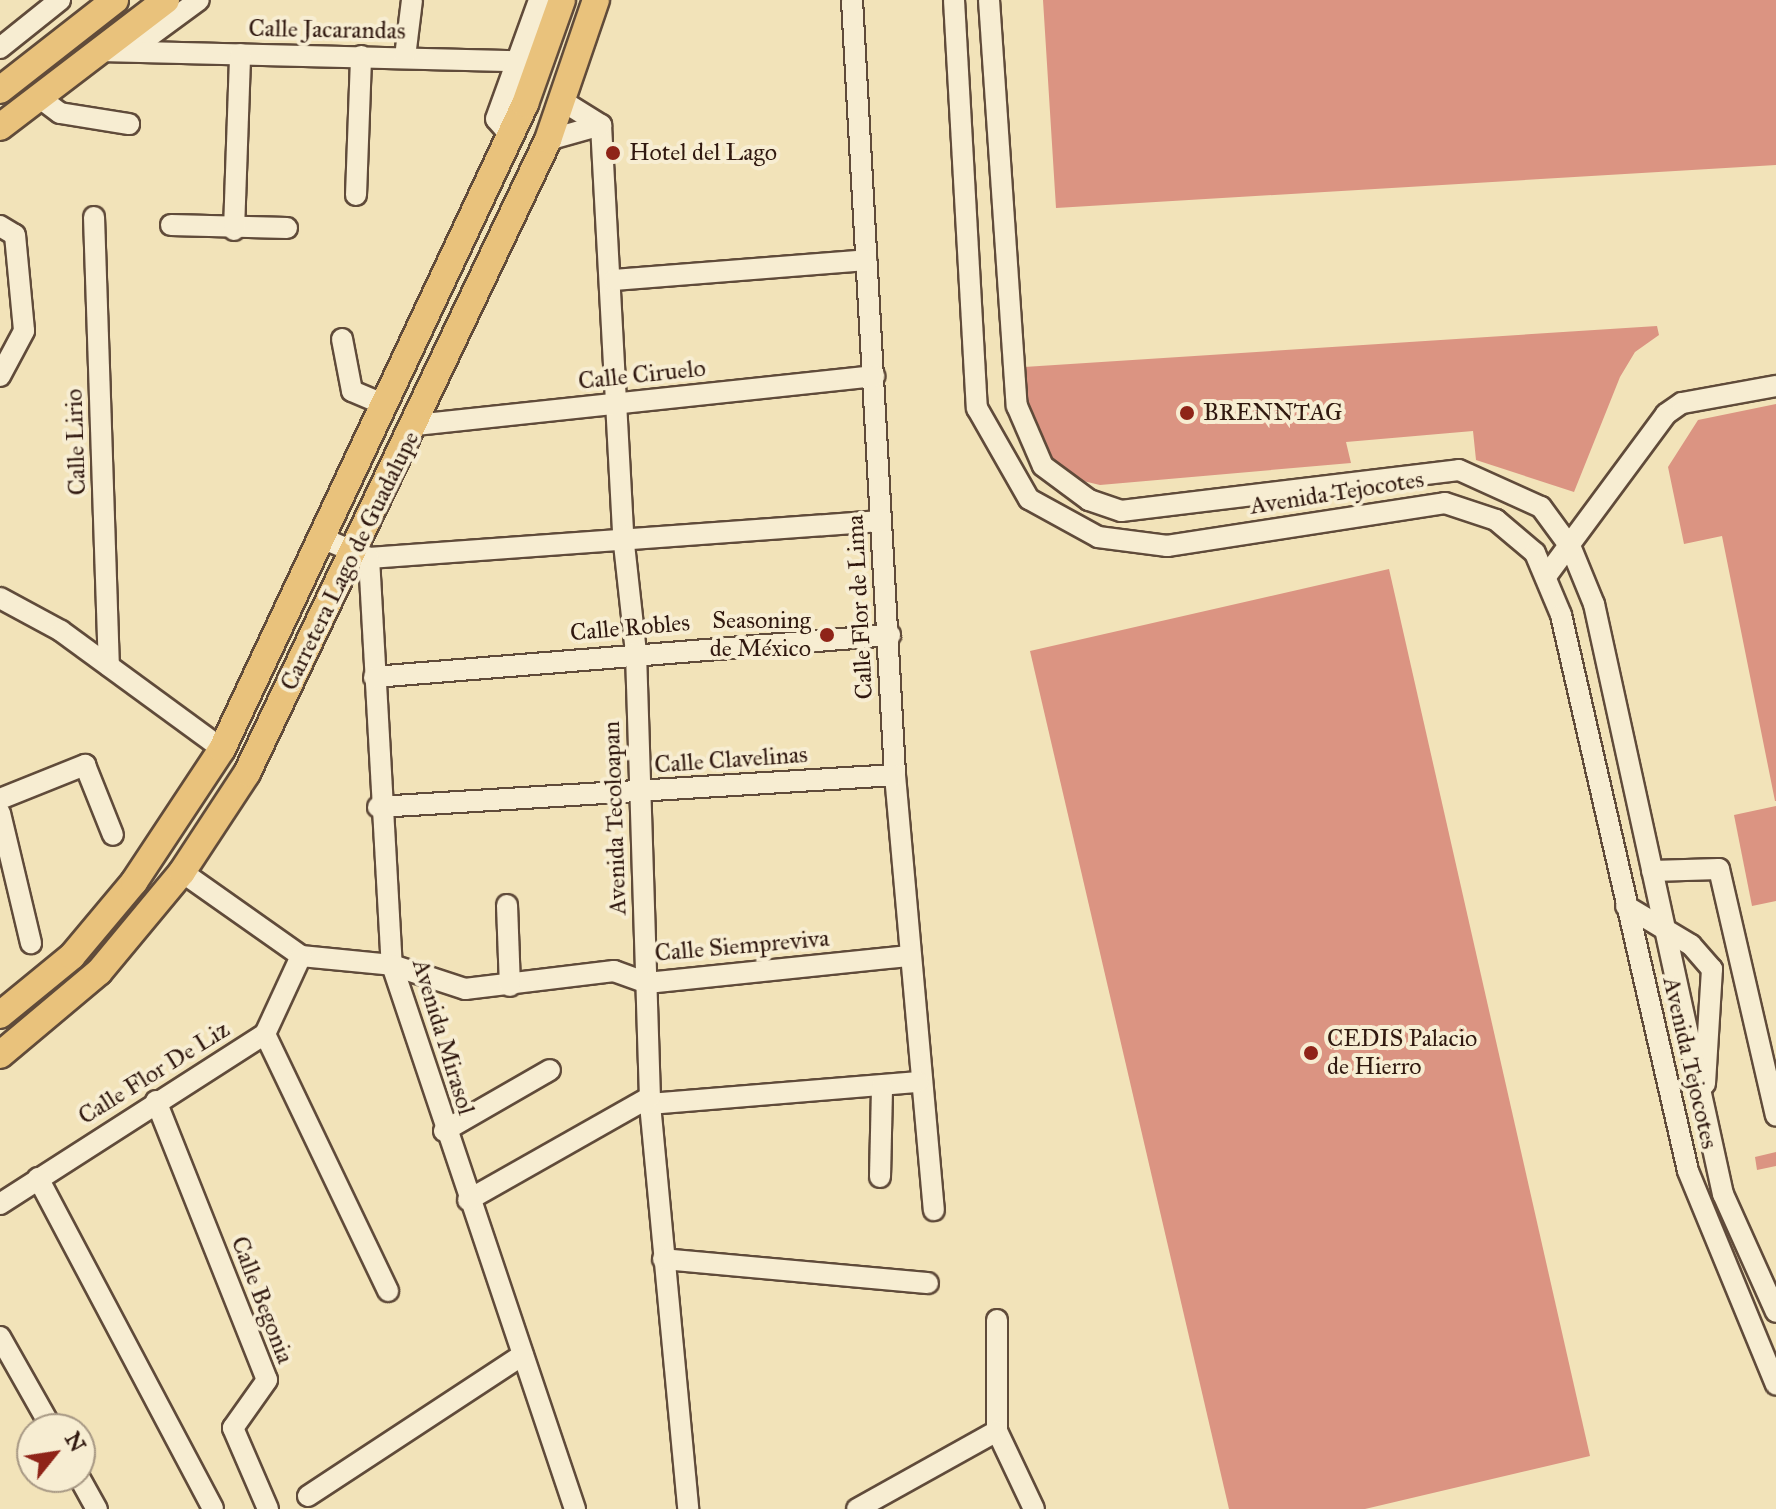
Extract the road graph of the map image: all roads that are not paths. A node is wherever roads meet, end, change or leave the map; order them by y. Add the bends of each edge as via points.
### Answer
1 (60, 0) edge
2 (115, 0) edge
3 (166, 0) edge
4 (199, 0) edge
5 (412, 0) edge
6 (539, 0) edge
7 (562, 0) edge
8 (596, 0) edge
9 (852, 0) edge
10 (954, 0) edge
11 (989, 0) edge
12 (129, 40) junction
13 (0, 48) edge
14 (240, 54) junction
15 (361, 56) junction
16 (405, 57) junction
17 (517, 61) junction
18 (0, 90) edge
19 (40, 98) junction
20 (564, 102) junction
21 (129, 124) dead end
22 (601, 125) junction
23 (0, 127) edge
24 (510, 135) junction
25 (548, 140) junction
26 (356, 195) dead end
27 (94, 217) dead end
28 (234, 222) junction
29 (171, 225) dead end
30 (0, 226) edge
31 (287, 228) dead end
32 (866, 260) junction
33 (614, 280) junction
34 (342, 339) dead end
35 (0, 376) edge
36 (874, 376) junction
37 (1776, 386) edge
38 (385, 405) junction
39 (615, 405) junction
40 (416, 425) junction
41 (881, 521) junction
42 (623, 535) junction
43 (324, 539) junction
44 (1571, 548) junction
45 (362, 556) junction
46 (1547, 575) junction
47 (0, 598) edge
48 (890, 635) junction
49 (636, 653) junction
50 (109, 666) junction
51 (374, 677) junction
52 (222, 749) junction
53 (895, 775) junction
54 (639, 792) junction
55 (0, 799) edge
56 (378, 807) junction
57 (0, 813) edge
58 (113, 835) dead end
59 (1652, 871) junction
60 (182, 872) junction
61 (507, 905) dead end
62 (1626, 906) junction
63 (1666, 933) junction
64 (31, 943) dead end
65 (301, 956) junction
66 (909, 956) junction
67 (392, 965) junction
68 (647, 983) junction
69 (510, 986) junction
70 (0, 1015) edge
71 (265, 1034) junction
72 (0, 1055) edge
73 (550, 1070) dead end
74 (918, 1082) junction
75 (882, 1086) junction
76 (156, 1101) junction
77 (650, 1101) junction
78 (1703, 1105) junction
79 (1775, 1115) edge
80 (444, 1131) junction
81 (880, 1177) dead end
82 (38, 1178) junction
83 (468, 1200) junction
84 (0, 1204) edge
85 (934, 1210) dead end
86 (663, 1259) junction
87 (928, 1283) dead end
88 (388, 1291) dead end
89 (1776, 1312) edge
90 (997, 1320) dead end
91 (0, 1337) edge
92 (523, 1355) junction
93 (1776, 1385) edge
94 (43, 1413) edge
95 (997, 1431) junction
96 (308, 1496) dead end
97 (213, 1509) edge
98 (268, 1509) edge
99 (575, 1509) edge
100 (688, 1509) edge
101 (857, 1509) edge
102 (1034, 1509) edge

1 - 13 street
2 - 18 main road
3 - 12 main road
4 - 12 street
5 - 16 street
6 - 17 street
7 - 24 main road, Carretera Lago de Guadalupe
8 - 20 main road, Carretera Lago de Guadalupe
9 - 32 street, Calle Flor de Lima
10 - 46 street, Avenida Tejocotes via 977,408 1029,499 1098,537 1167,546 1445,503 1471,508 1518,534
11 - 44 street, Avenida Tejocotes via 1017,406 1043,466 1089,500 1121,511 1459,470 1541,507
12 - 14 street, Calle Jacarandas
12 - 19 main road via 100,51
14 - 15 street, Calle Jacarandas
14 - 28 street
15 - 16 street, Calle Jacarandas
15 - 26 street
16 - 17 street, Calle Jacarandas
17 - 24 street via 496,119
19 - 21 street via 60,113
19 - 23 main road
20 - 22 street
20 - 25 main road, Carretera Lago de Guadalupe
22 - 25 street
22 - 33 street, Avenida Tecoloapan
24 - 38 main road, Carretera Lago de Guadalupe
25 - 40 main road, Carretera Lago de Guadalupe
27 - 50 street, Calle Lirio
28 - 29 street
28 - 31 street
30 - 35 street via 15,235 24,331
32 - 33 street
32 - 36 street, Calle Flor de Lima
33 - 39 street, Avenida Tecoloapan
34 - 38 street via 352,391
36 - 39 street, Calle Ciruelo
36 - 41 street, Calle Flor de Lima
37 - 44 street via 1682,403 1666,414
38 - 43 main road, Carretera Lago de Guadalupe
39 - 40 street, Calle Ciruelo
39 - 42 street, Avenida Tecoloapan
40 - 45 main road, Carretera Lago de Guadalupe
41 - 42 street
41 - 48 street, Calle Flor de Lima
42 - 45 street
42 - 49 street, Avenida Tecoloapan
43 - 45 street
43 - 52 main road, Carretera Lago de Guadalupe
44 - 46 street
44 - 59 street, Avenida Tejocotes via 1594,604
45 - 51 street, Avenida Mirasol
45 - 60 main road, Carretera Lago de Guadalupe via 247,773
46 - 62 street, Avenida Tejocotes
47 - 50 street
48 - 49 street, Calle Robles
48 - 53 street, Calle Flor de Lima
49 - 51 street, Calle Robles
49 - 54 street, Avenida Tecoloapan
50 - 52 street
51 - 56 street, Avenida Mirasol
52 - 70 main road, Carretera Lago de Guadalupe via 134,882 72,956
53 - 54 street, Calle Clavelinas
53 - 66 street, Calle Flor de Lima
54 - 56 street, Calle Clavelinas
54 - 68 street, Avenida Tecoloapan
55 - 58 street via 85,765
56 - 67 street, Avenida Mirasol
57 - 64 street
59 - 63 street, Avenida Tejocotes
59 - 79 street via 1719,869
60 - 65 street, Calle Siempreviva
60 - 72 main road, Carretera Lago de Guadalupe via 99,972
61 - 69 street
62 - 63 street
62 - 93 street, Avenida Tejocotes via 1688,1171
63 - 78 street, Avenida Tejocotes
63 - 78 street via 1691,945 1712,969
65 - 67 street, Calle Siempreviva
65 - 71 street, Calle Flor De Liz
66 - 68 street, Calle Siempreviva
66 - 74 street, Calle Flor de Lima
67 - 69 street, Calle Siempreviva via 465,989
67 - 80 street, Avenida Mirasol
68 - 69 street, Calle Siempreviva via 614,971
68 - 77 street, Avenida Tecoloapan
71 - 76 street, Calle Flor De Liz
71 - 88 street
73 - 80 street
74 - 75 street
74 - 85 street, Calle Flor de Lima
75 - 77 street
75 - 81 street
76 - 82 street, Calle Flor De Liz
76 - 98 street, Calle Begonia via 267,1380 233,1428
77 - 83 street
77 - 86 street, Avenida Tecoloapan
78 - 89 street, Avenida Tejocotes via 1723,1194
80 - 83 street, Avenida Mirasol
82 - 84 street, Calle Flor De Liz
82 - 97 street
83 - 92 street, Avenida Mirasol
86 - 87 street
86 - 100 street, Avenida Tecoloapan
90 - 95 street
91 - 94 street
92 - 96 street
92 - 99 street, Avenida Mirasol
95 - 101 street
95 - 102 street

